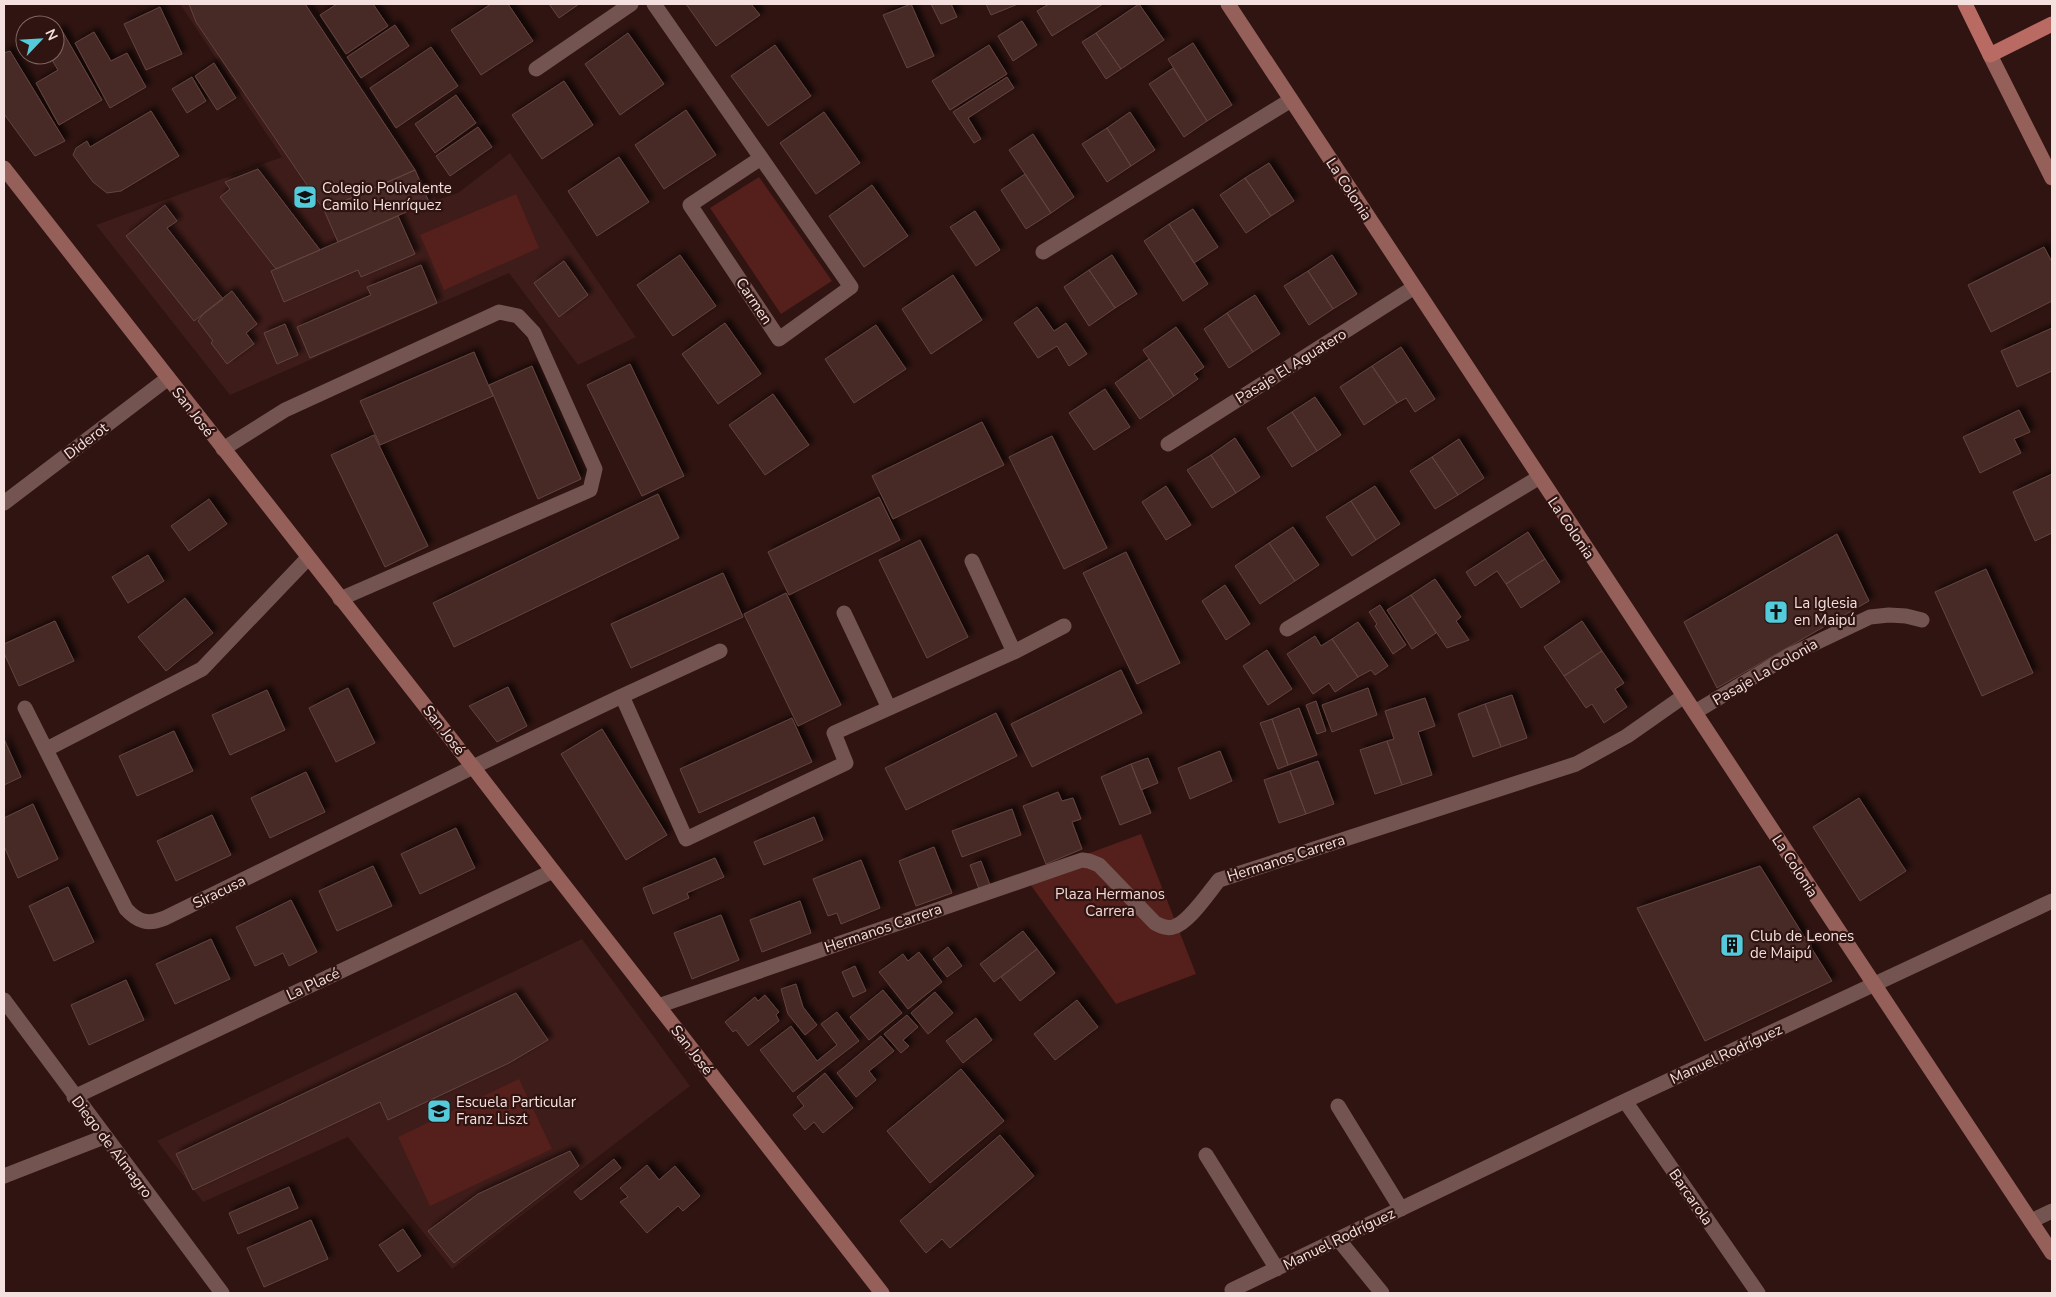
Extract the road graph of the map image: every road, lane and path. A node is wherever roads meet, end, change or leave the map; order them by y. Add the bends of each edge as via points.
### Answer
1 (631, 4) edge
2 (654, 4) edge
3 (1228, 4) edge
4 (1965, 4) edge
5 (2052, 24) edge
6 (1990, 56) junction
7 (536, 69) dead end
8 (1291, 100) junction
9 (761, 158) junction
10 (4, 168) edge
11 (2052, 178) edge
12 (1043, 252) dead end
13 (1414, 288) junction
14 (167, 379) junction
15 (1168, 444) dead end
16 (222, 449) junction
17 (1538, 478) junction
18 (4, 503) edge
19 (308, 558) junction
20 (972, 561) dead end
21 (340, 599) junction
22 (844, 613) dead end
23 (1922, 620) dead end
24 (1064, 626) dead end
25 (1287, 630) dead end
26 (720, 651) dead end
27 (1014, 652) junction
28 (622, 696) junction
29 (1684, 696) junction
30 (25, 708) dead end
31 (889, 708) junction
32 (1695, 712) junction
33 (47, 749) junction
34 (473, 766) junction
35 (553, 871) junction
36 (2052, 901) edge
37 (1874, 986) junction
38 (4, 1000) edge
39 (658, 1006) junction
40 (74, 1097) junction
41 (1625, 1101) junction
42 (1338, 1106) dead end
43 (104, 1137) junction
44 (1206, 1155) dead end
45 (4, 1176) edge
46 (1401, 1209) junction
47 (2052, 1211) edge
48 (2031, 1221) junction
49 (1338, 1239) junction
50 (2052, 1253) edge
51 (1277, 1269) junction
52 (1232, 1290) dead end
53 (222, 1293) edge
54 (882, 1293) edge
55 (1382, 1293) edge
56 (1758, 1293) edge

1 - 7 street
2 - 9 street, Carmen
3 - 8 street, La Colonia
4 - 6 main road
5 - 6 main road
6 - 11 street
8 - 12 street
8 - 13 street, La Colonia
9 - 9 street, Carmen via 851,287 779,338 690,205
10 - 14 street, San José
13 - 15 street, Pasaje El Aguatero
13 - 17 street, La Colonia
14 - 16 street, San José
14 - 18 street, Diderot
16 - 19 street, San José
16 - 21 street via 285,410 500,312 518,316 534,333 595,469 590,490
17 - 25 street
17 - 29 street, La Colonia
19 - 21 street, San José
19 - 33 street via 202,669
20 - 27 street
21 - 34 street, San José
22 - 31 street
23 - 32 street, Pasaje La Colonia via 1889,614 1870,618 1790,655
24 - 27 street
26 - 28 street, Siracusa
27 - 31 street
28 - 31 street via 686,839 846,763 834,733
28 - 34 street, Siracusa
29 - 32 street, La Colonia
29 - 39 street, Hermanos Carrera via 1620,740 1576,764 1219,880 1185,920 1174,927 1166,928 1155,923 1099,865 1082,860
30 - 33 street, Siracusa
32 - 37 street, La Colonia
33 - 34 street, Siracusa via 126,909 134,918 144,922 165,918
34 - 35 street, San José
35 - 39 street, San José
35 - 40 street, La Placé
36 - 37 street, Manuel Rodríguez
37 - 41 street, Manuel Rodríguez
37 - 48 street, La Colonia
38 - 40 street, Diego de Almagro
39 - 54 street, San José
40 - 43 street, Diego de Almagro
41 - 46 street, Manuel Rodríguez
41 - 56 street, Barcarola
42 - 46 street, Manuel Rodríguez
43 - 45 street
43 - 53 street, Diego de Almagro
44 - 51 street, Manuel Rodríguez
46 - 49 street, Manuel Rodríguez
47 - 48 street
48 - 50 street, La Colonia
49 - 51 street, Manuel Rodríguez
49 - 55 street
51 - 52 street, Manuel Rodríguez

